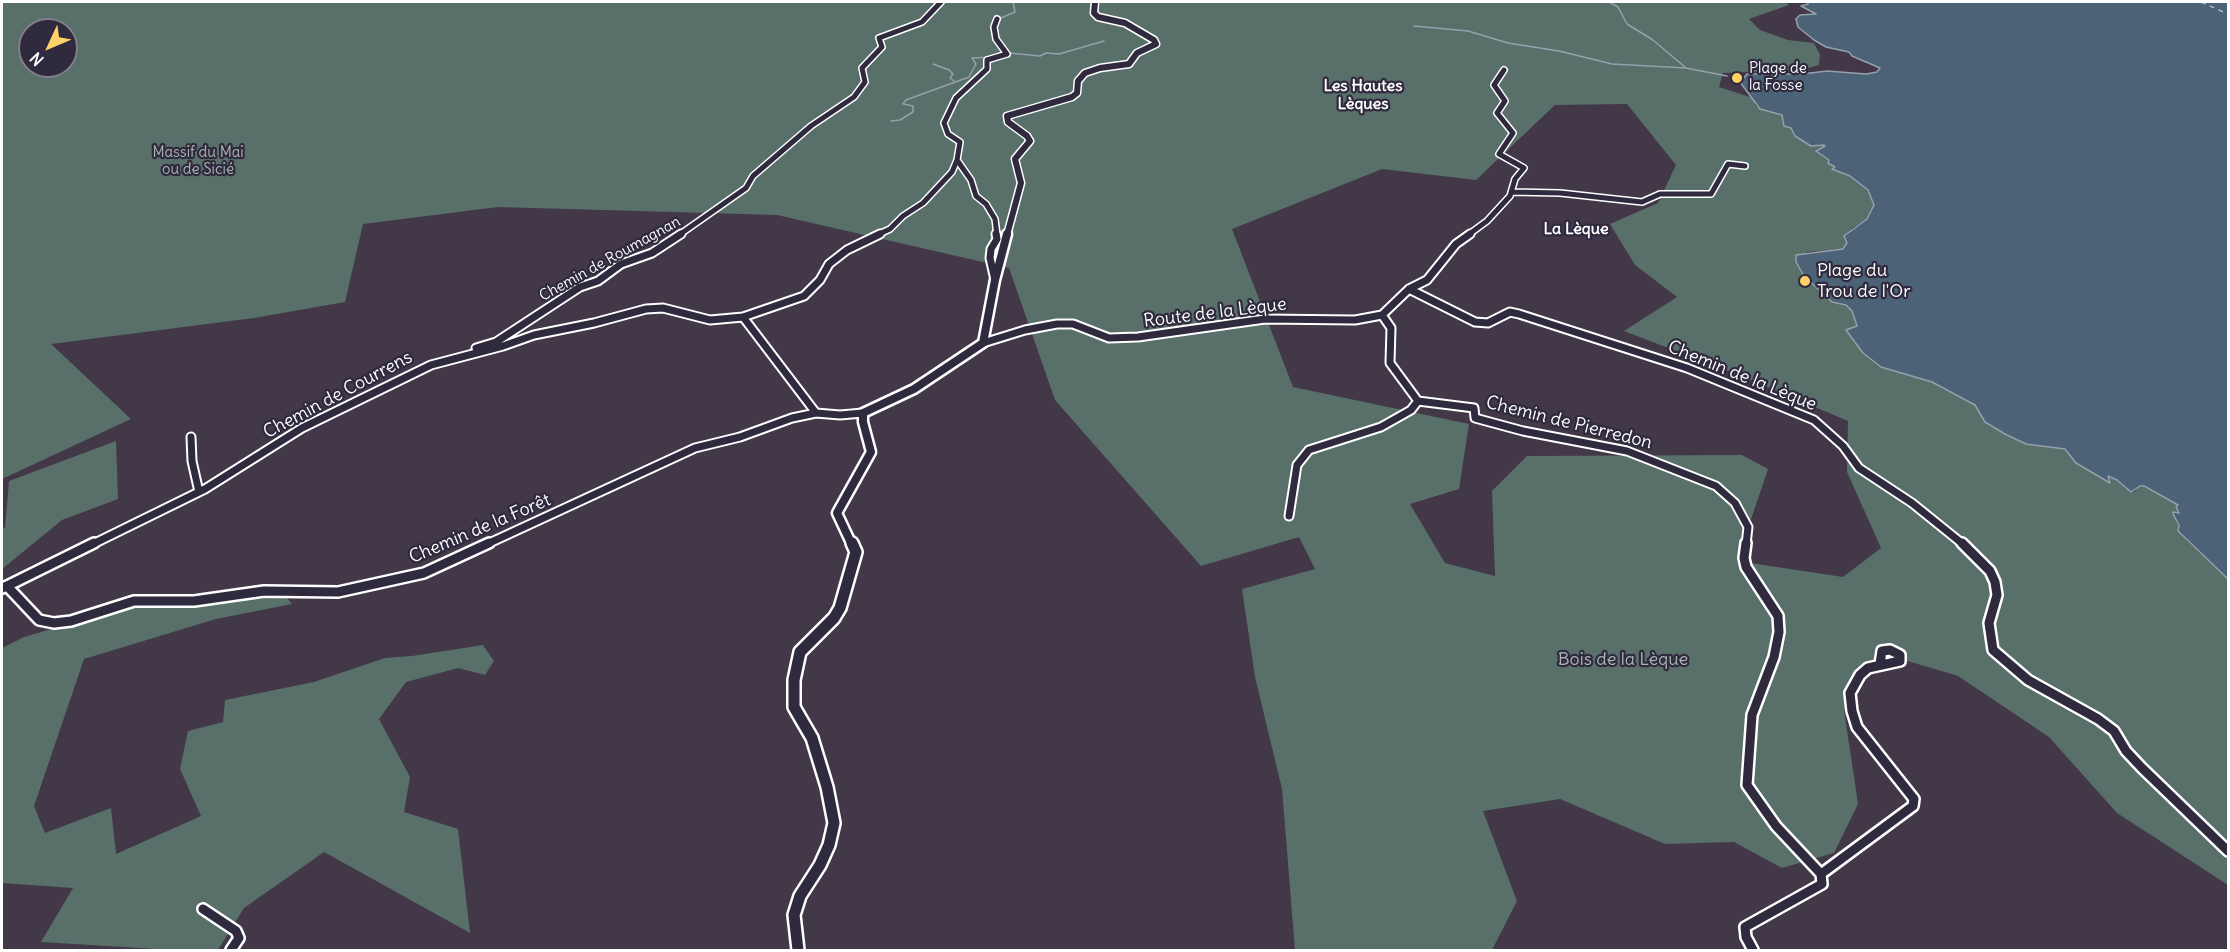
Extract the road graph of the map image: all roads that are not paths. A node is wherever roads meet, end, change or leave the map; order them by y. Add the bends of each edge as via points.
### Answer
1 (941, 2) edge
2 (1095, 2) edge
3 (997, 19) dead end
4 (1504, 70) dead end
5 (957, 160) junction
6 (1745, 166) dead end
7 (1512, 192) junction
8 (995, 280) junction
9 (1409, 289) junction
10 (1382, 315) junction
11 (743, 317) junction
12 (983, 343) junction
13 (449, 360) junction
14 (1418, 401) junction
15 (816, 413) junction
16 (863, 413) junction
17 (191, 437) dead end
18 (200, 492) junction
19 (1289, 516) dead end
20 (4, 587) edge
21 (1880, 664) dead end
22 (2229, 851) edge
23 (1821, 874) junction
24 (203, 909) dead end
25 (231, 951) edge
26 (798, 951) edge
27 (1753, 951) edge

1 - 13 street, Chemin de Roumagnan via 922,22 879,38 882,47 862,68 865,82 854,98 812,126 716,212 652,253 621,264 598,281 580,287 495,342
2 - 8 street via 1098,17 1125,23 1157,43 1137,53 1129,64 1084,73 1072,97 1007,116 1008,122 1030,141 1015,159 1021,183
3 - 5 street via 996,39 1007,54 987,60 983,75 961,92 945,118 948,134 960,142
4 - 7 street via 1494,85 1505,101 1497,113 1513,133 1499,154 1524,168 1515,179
5 - 8 street via 971,180 976,196 995,219 998,239 990,258
5 - 11 street, Chemin de Courrens via 952,172 923,203 878,236 847,250 829,264 804,296
6 - 7 street via 1728,164 1711,194 1660,194 1642,202
7 - 9 street via 1487,221 1456,244 1427,280
8 - 12 street
9 - 10 street
9 - 22 street, Chemin de la Lèque via 1475,322 1488,323 1510,312 1519,314 1687,368 1815,420 1843,446 1859,468 1912,502 1990,571 1997,595 1989,623 1993,650 2028,680 2114,731 2142,768
10 - 12 street, Route de la Lèque via 1355,320 1265,319 1109,338 1073,324 1057,324
10 - 14 street via 1391,328 1390,363
11 - 13 street, Chemin de Courrens via 703,319 656,308 534,335
11 - 15 street
12 - 16 street via 914,389
13 - 18 street, Chemin de Courrens via 414,371 302,428
14 - 19 street via 1411,410 1381,427 1309,450 1297,465
14 - 23 street, Chemin de Pierredon via 1474,408 1475,418 1627,451 1716,486 1735,503 1748,527 1746,567 1778,616 1774,657 1752,715 1748,785 1776,826
15 - 16 street, Chemin de la Forêt
15 - 20 street, Chemin de la Forêt via 695,448 424,573 385,582 338,591 264,591 194,601 134,601 54,623 39,620
16 - 26 street via 871,452 837,513 856,552 840,608 800,652 794,680 794,707 812,738 834,823 829,845 800,896 794,915
17 - 18 street
18 - 20 street, Chemin de Courrens
21 - 23 street via 1868,668 1853,684 1852,711 1857,727 1914,799 1913,806
23 - 27 street via 1822,884 1745,927
24 - 25 street via 236,931 239,939

